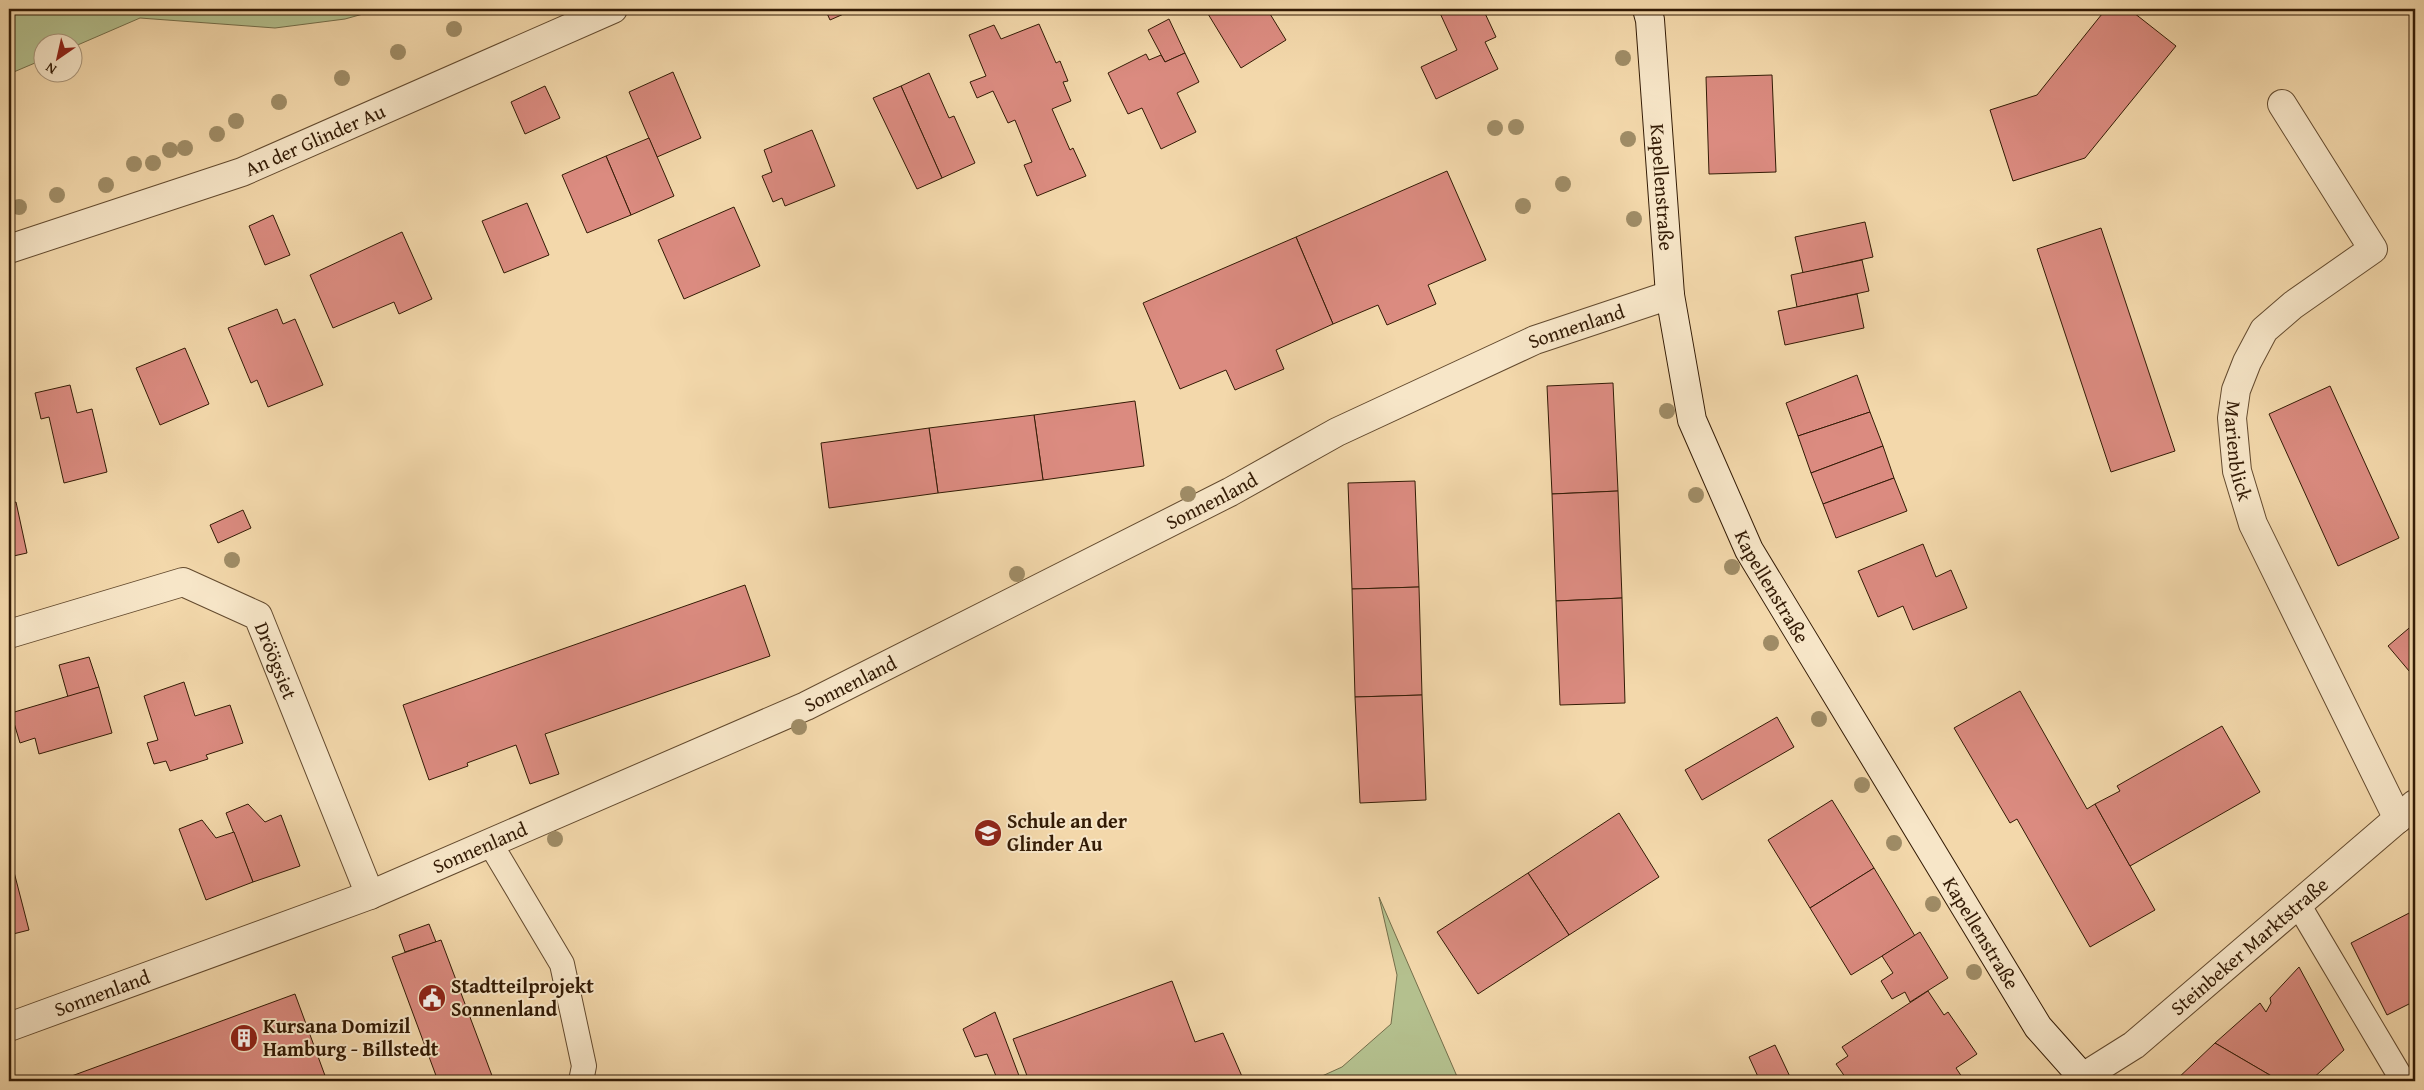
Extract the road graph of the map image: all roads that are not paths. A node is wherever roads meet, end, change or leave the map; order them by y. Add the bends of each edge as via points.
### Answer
1 (613, 9) edge
2 (1650, 12) edge
3 (2282, 104) dead end
4 (9, 248) edge
5 (1670, 295) junction
6 (9, 634) edge
7 (2407, 811) edge
8 (490, 843) junction
9 (370, 895) junction
10 (2298, 904) junction
11 (9, 1027) edge
12 (2082, 1080) edge
13 (581, 1081) edge
14 (2403, 1081) edge

1 - 4 street, An der Glinder Au via 242,172
2 - 5 street, Kapellenstraße
3 - 7 street, Marienblick via 2373,250 2293,305 2264,330 2236,390 2232,418 2238,471 2253,524
5 - 8 street, Sonnenland via 1535,340 1336,432 1230,492 813,703
5 - 12 street, Kapellenstraße via 1692,420 1749,550 2038,1027
6 - 9 street, Dröögsiet via 182,582 258,616
7 - 10 street, Steinbeker Marktstraße
8 - 9 street, Sonnenland
8 - 13 lane via 562,964 584,1066
9 - 11 street, Sonnenland
10 - 12 street, Steinbeker Marktstraße via 2134,1045
10 - 14 lane

